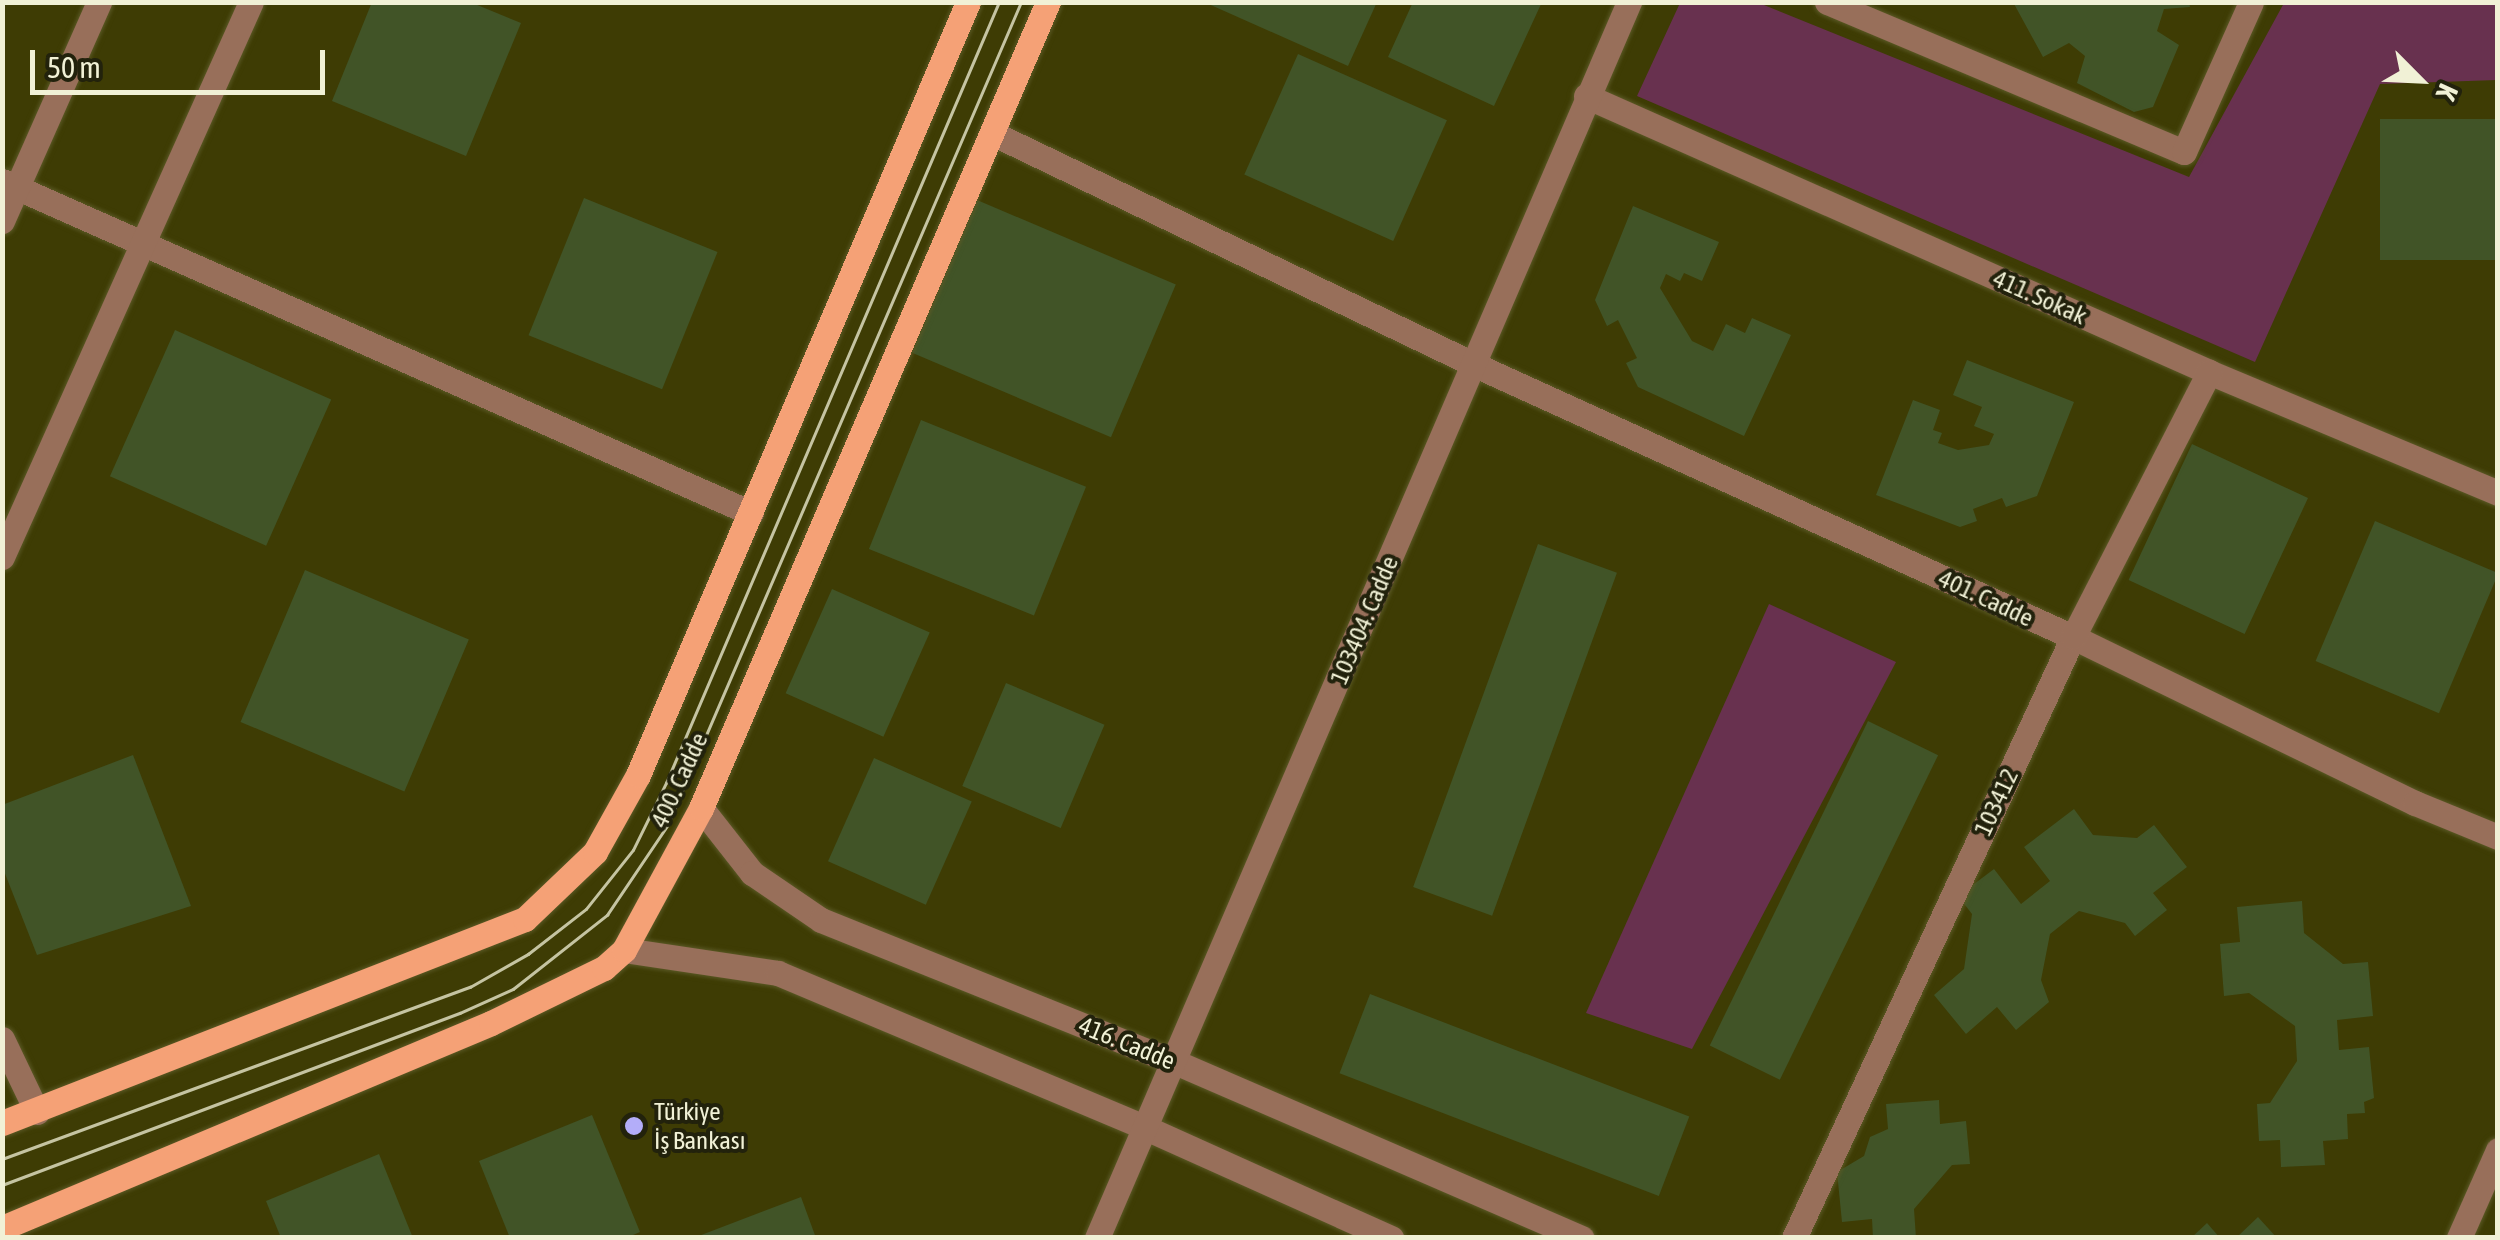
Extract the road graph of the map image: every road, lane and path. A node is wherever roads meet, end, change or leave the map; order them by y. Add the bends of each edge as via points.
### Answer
1 (99, 2) edge
2 (251, 2) edge
3 (968, 2) edge
4 (1048, 2) edge
5 (1629, 2) edge
6 (1827, 2) edge
7 (2250, 2) edge
8 (1586, 96) junction
9 (992, 133) junction
10 (10, 185) edge
11 (2, 222) edge
12 (142, 241) junction
13 (1473, 364) junction
14 (2209, 372) junction
15 (2498, 492) edge
16 (751, 513) junction
17 (2, 557) edge
18 (2073, 637) junction
19 (701, 808) junction
20 (2498, 837) edge
21 (624, 950) junction
22 (2, 1039) edge
23 (1176, 1062) junction
24 (36, 1112) junction
25 (2, 1123) edge
26 (1146, 1128) junction
27 (2498, 1150) edge
28 (2, 1228) edge
29 (1097, 1238) edge
30 (1390, 1238) edge
31 (1582, 1238) edge
32 (1794, 1238) edge
33 (2459, 1238) edge

1 - 10 street
2 - 12 street
3 - 16 main road, 400. Cadde
4 - 9 main road, 400. Cadde
5 - 8 street, 103404. Cadde
6 - 7 street via 2184,152
8 - 13 street, 103404. Cadde
8 - 14 street, 411. Sokak
9 - 13 street, 401. Cadde
9 - 19 main road, 400. Cadde
10 - 11 street
10 - 12 street
12 - 16 street
12 - 17 street
13 - 18 street, 401. Cadde
13 - 23 street, 103404. Cadde
14 - 15 street, 411. Sokak
14 - 18 street, 103412
16 - 24 main road, 400. Cadde via 638,776 595,852 525,919
18 - 20 street, 401. Cadde
18 - 32 street, 103412
19 - 21 main road, 400. Cadde
19 - 23 street, 416. Cadde via 752,873 822,920
21 - 26 street via 778,974
21 - 28 main road, 400. Cadde via 604,968 491,1022
22 - 24 street
23 - 26 street, 103404. Cadde
23 - 31 street, 416. Cadde
24 - 25 main road, 400. Cadde
26 - 29 street, 103404. Cadde
26 - 30 street
27 - 33 street

